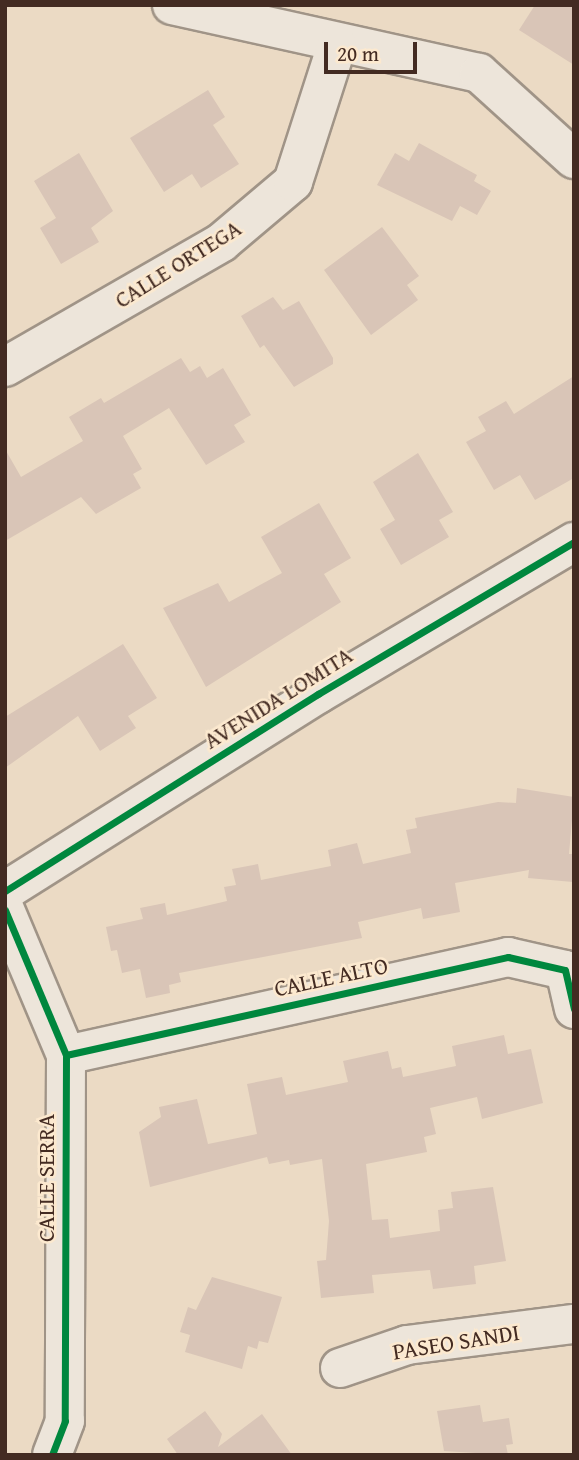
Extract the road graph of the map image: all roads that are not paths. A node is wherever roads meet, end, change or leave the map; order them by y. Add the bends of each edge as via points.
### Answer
1 (172, 5) edge
2 (337, 44) junction
3 (574, 159) edge
4 (5, 367) edge
5 (574, 542) edge
6 (5, 891) edge
7 (5, 910) edge
8 (574, 1009) edge
9 (66, 1055) junction
10 (574, 1324) edge
11 (340, 1368) dead end
12 (52, 1455) edge

1 - 2 street
2 - 3 street via 480,73
2 - 4 street, CALLE ORTEGA via 293,183 222,242
5 - 6 street, AVENIDA LOMITA via 318,694
7 - 9 street, CALLE SERRA
8 - 9 street, CALLE ALTO via 565,970 508,957
9 - 12 street, CALLE SERRA via 65,1421
10 - 11 street, PASEO SANDI via 407,1345

